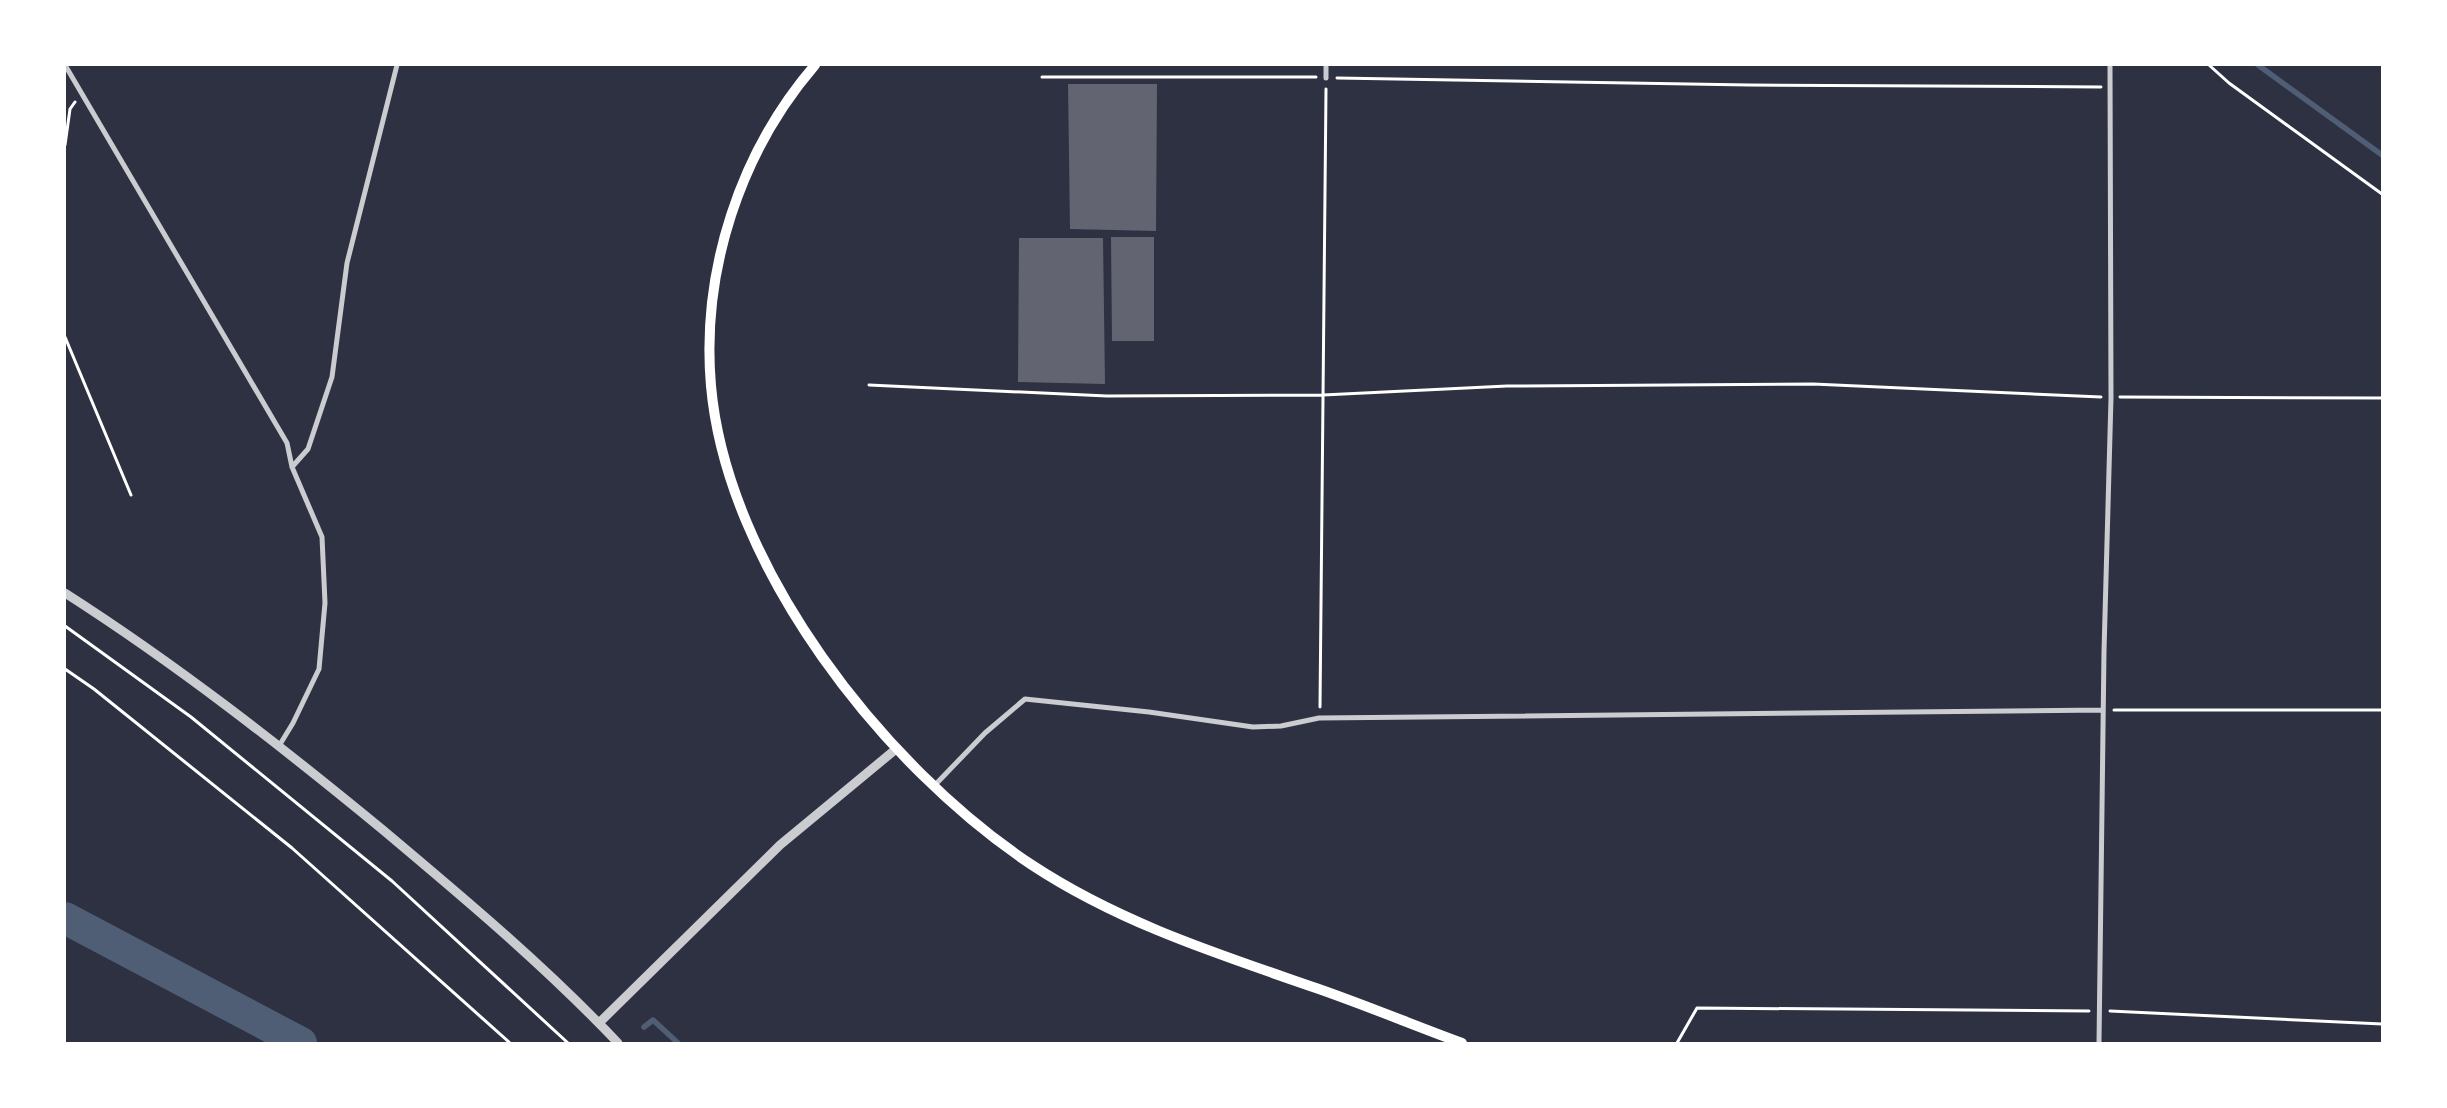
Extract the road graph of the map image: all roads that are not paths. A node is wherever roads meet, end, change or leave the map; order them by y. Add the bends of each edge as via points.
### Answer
1 (65, 65) edge
2 (397, 65) edge
3 (814, 65) edge
4 (1326, 65) edge
5 (2110, 65) edge
6 (1326, 78) road end
7 (292, 467) junction
8 (65, 593) edge
9 (2103, 710) junction
10 (279, 746) junction
11 (896, 749) junction
12 (934, 786) junction
13 (599, 1023) junction
14 (618, 1043) edge
15 (1462, 1043) edge
16 (2099, 1043) edge

1 - 7 street via 287,443
2 - 7 street via 347,263 332,377 308,449
3 - 11 main road via 794,89 765,135 742,183 725,233 714,282 711,385 718,431 734,484 778,588 810,639
4 - 6 street
5 - 9 street via 2111,398
7 - 10 street via 322,537 325,603 319,669
8 - 10 street via 127,632
9 - 12 street via 1319,718 1281,726 1253,727 1149,712 1025,700 985,733
9 - 16 street
10 - 13 street via 468,901
11 - 12 main road
11 - 13 street via 780,845
12 - 15 main road via 999,842 1063,884 1103,905 1218,955
13 - 14 street

